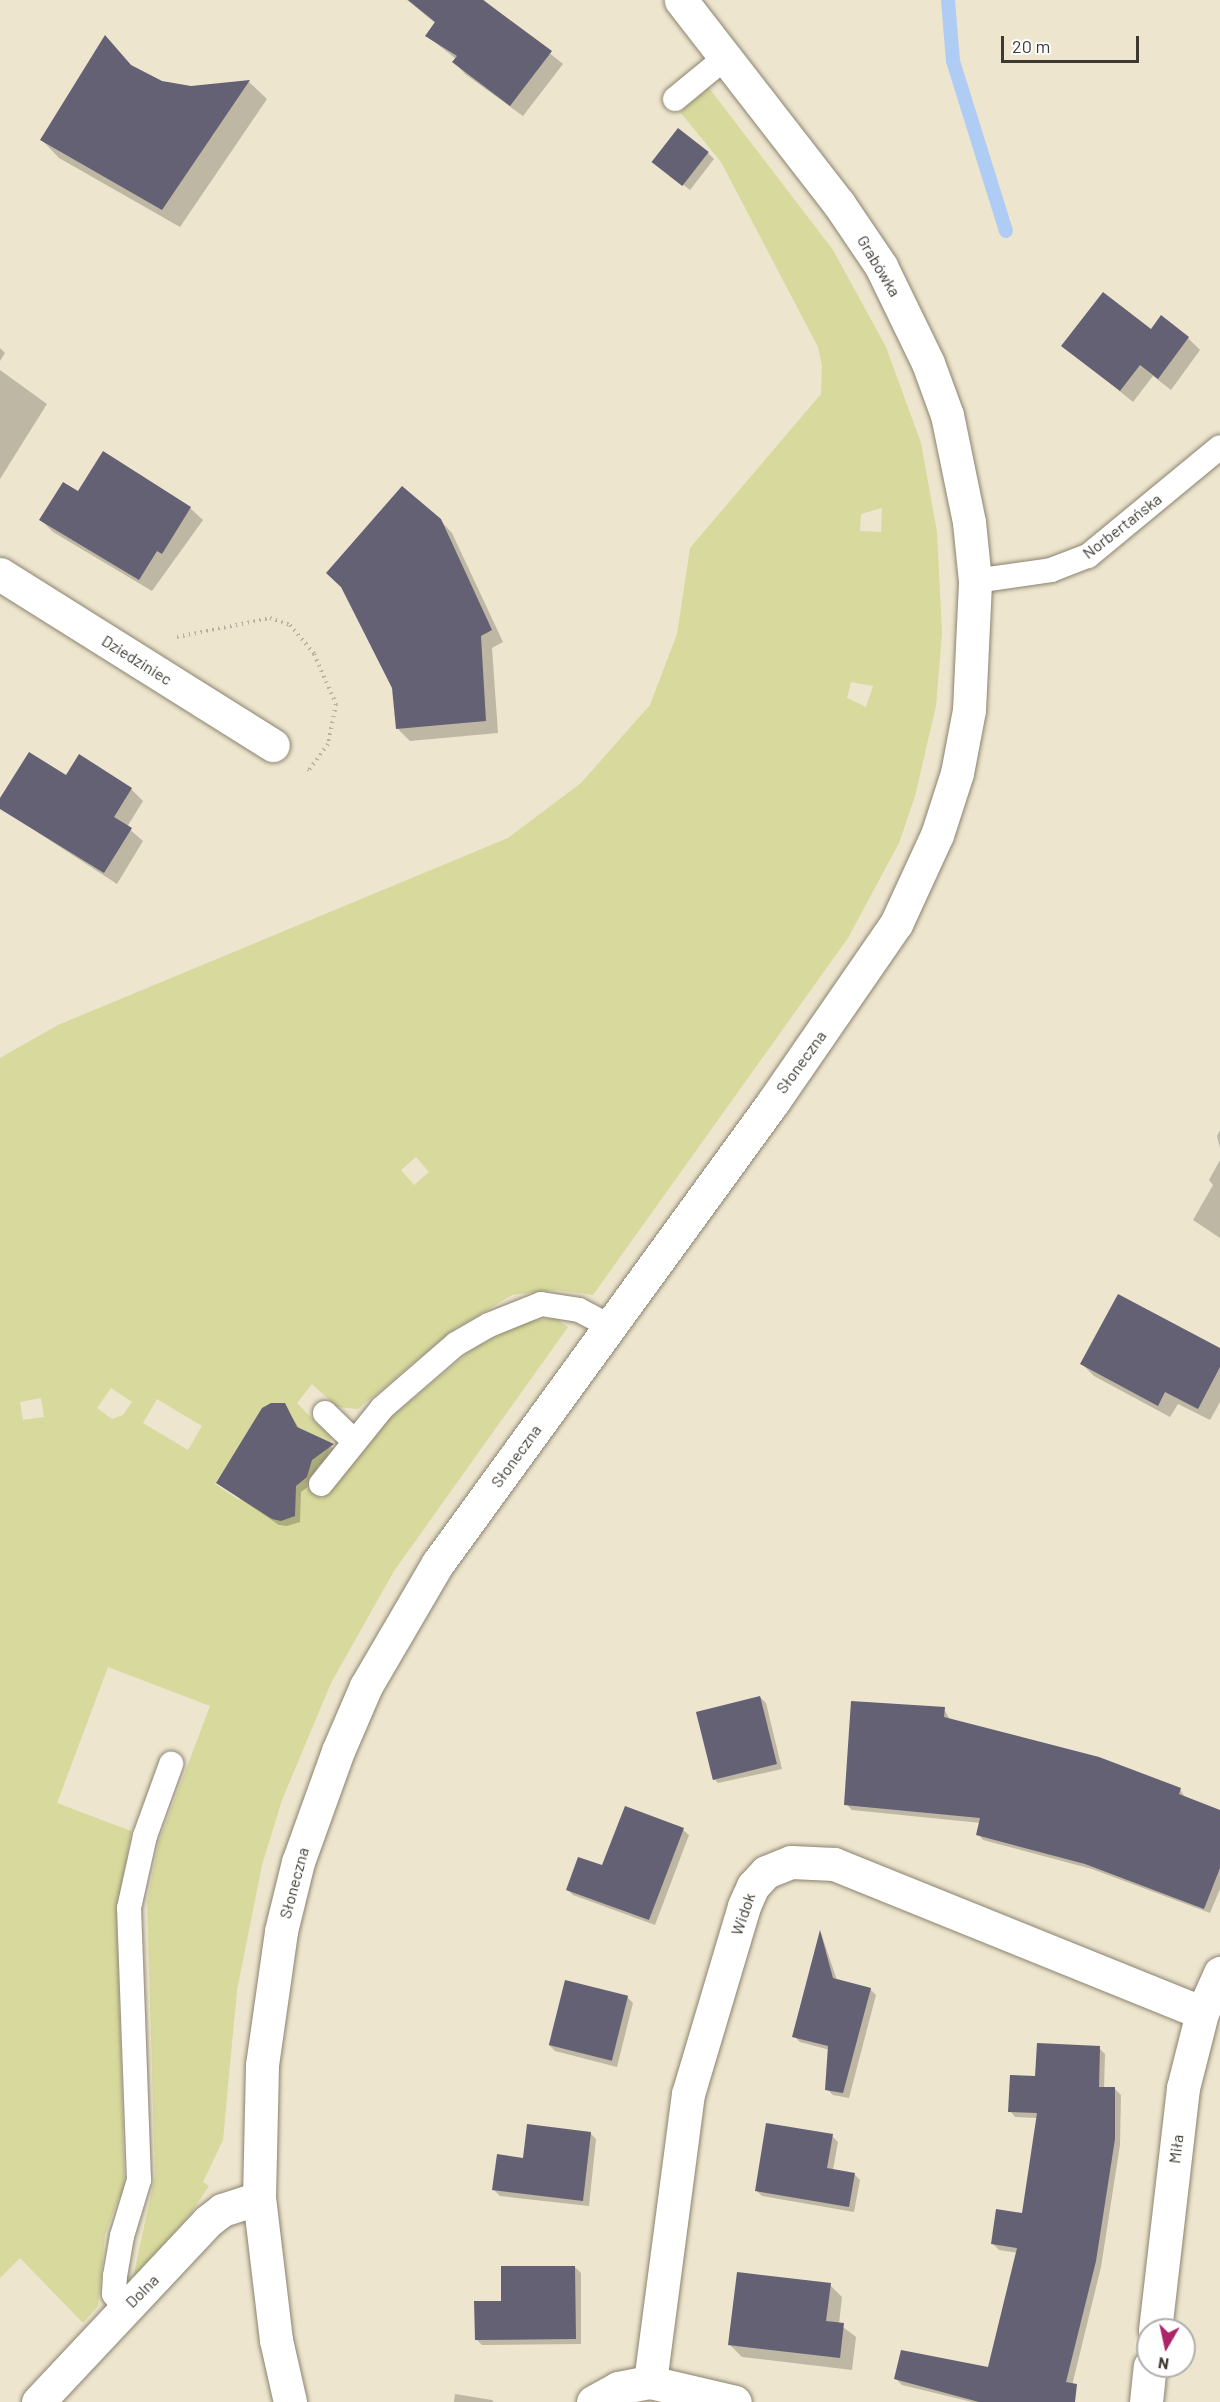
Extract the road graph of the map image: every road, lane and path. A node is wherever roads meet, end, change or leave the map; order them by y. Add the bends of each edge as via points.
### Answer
1 (681, 0) edge
2 (726, 57) junction
3 (675, 99) dead end
4 (1220, 447) edge
5 (0, 574) edge
6 (975, 581) junction
7 (165, 639) dead end
8 (273, 745) joint
9 (609, 1326) junction
10 (325, 1413) dead end
11 (353, 1440) junction
12 (321, 1484) dead end
13 (171, 1764) dead end
14 (1220, 1973) edge
15 (1202, 2013) junction
16 (259, 2198) junction
17 (125, 2308) junction
18 (1156, 2318) edge
19 (1149, 2378) edge
20 (650, 2382) junction
21 (38, 2402) edge
22 (291, 2402) edge
23 (593, 2402) edge
24 (735, 2402) edge
25 (1146, 2402) edge

1 - 2 street, Grabówka
2 - 3 lane
2 - 6 street, Grabówka via 839,204 881,266 907,314 949,425 969,522
4 - 6 lane, Norbertańska via 1088,556 1052,570
5 - 8 street, Dziedziniec
6 - 9 street, Słoneczna via 969,710 957,773 919,880 866,972
7 - 8 path via 270,618 290,625 314,654 327,681 336,704 334,725 328,744 309,770
9 - 11 lane via 561,1305 541,1304 507,1316 456,1344 416,1376
9 - 16 street, Słoneczna via 406,1612 366,1686 338,1751 298,1862 270,1998 258,2132
10 - 11 lane
11 - 12 lane
13 - 17 lane via 145,1836 129,1908 139,2180 115,2276 114,2294
14 - 15 street, Miła
15 - 18 street, Miła via 1183,2088
15 - 20 street, Widok via 834,1864 791,1862 766,1872 753,1886 744,1906 688,2094
16 - 17 street, Dolna via 222,2210 208,2221
16 - 22 street, Słoneczna via 276,2340
17 - 21 street, Dolna
19 - 25 street
20 - 23 street via 618,2388
20 - 24 street

